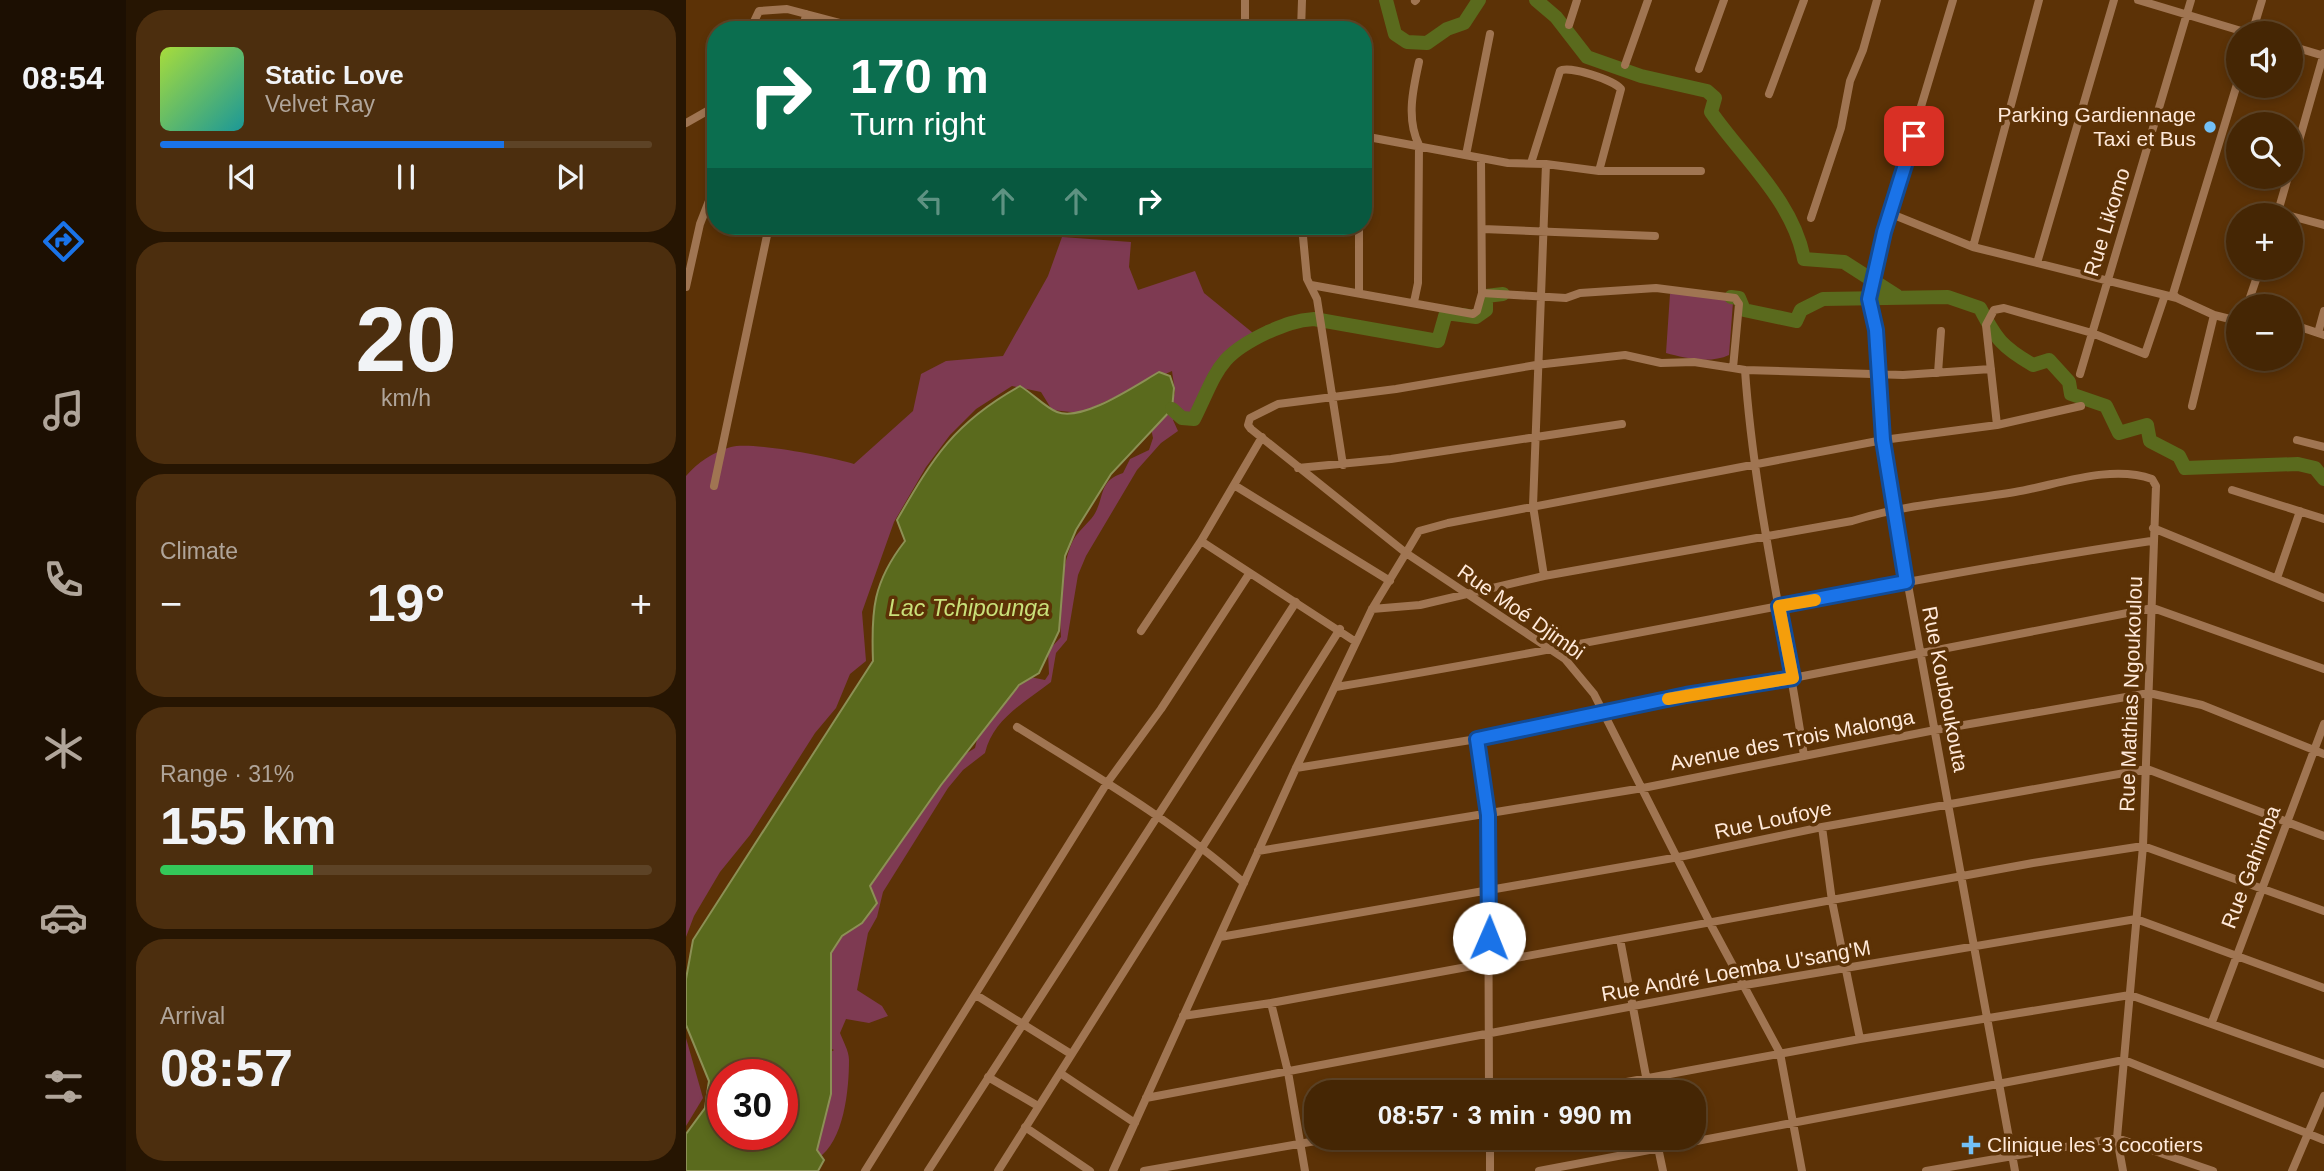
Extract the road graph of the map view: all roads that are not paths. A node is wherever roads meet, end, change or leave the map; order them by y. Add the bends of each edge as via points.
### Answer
1 (1245, 0) edge
2 (1302, 0) edge
3 (1577, 0) edge
4 (1648, 0) edge
5 (1724, 0) edge
6 (1804, 0) edge
7 (1877, 0) edge
8 (1953, 0) edge
9 (2039, 0) edge
10 (2114, 0) edge
11 (2138, 0) edge
12 (2191, 0) edge
13 (2262, 0) edge
14 (806, 14) junction
15 (2187, 15) junction
16 (754, 21) edge
17 (805, 21) edge
18 (833, 21) edge
19 (1245, 21) edge
20 (1301, 21) edge
21 (2254, 21) edge
22 (1569, 25) dead end
23 (2226, 26) edge
24 (1490, 34) dead end
25 (2303, 49) edge
26 (2324, 55) edge
27 (1419, 62) dead end
28 (1625, 65) dead end
29 (1699, 69) dead end
30 (1769, 94) dead end
31 (2233, 98) edge
32 (707, 111) edge
33 (686, 123) edge
34 (2303, 128) edge
35 (1372, 137) edge
36 (1419, 145) junction
37 (1466, 155) junction
38 (1481, 159) junction
39 (1531, 163) junction
40 (1546, 164) junction
41 (1599, 171) junction
42 (1701, 171) dead end
43 (707, 206) edge
44 (1889, 213) junction
45 (1811, 218) dead end
46 (2303, 219) edge
47 (2324, 225) edge
48 (1483, 229) junction
49 (1543, 231) junction
50 (767, 235) edge
51 (1303, 235) edge
52 (1359, 235) edge
53 (1655, 236) dead end
54 (1973, 247) junction
55 (2037, 263) junction
56 (2108, 281) junction
57 (1311, 285) junction
58 (686, 287) edge
59 (1359, 292) junction
60 (1482, 293) junction
61 (2165, 295) junction
62 (1539, 297) junction
63 (2177, 298) junction
64 (1414, 302) junction
65 (2324, 311) edge
66 (2214, 316) junction
67 (2226, 319) edge
68 (2303, 328) edge
69 (1941, 331) dead end
70 (2092, 333) junction
71 (2321, 334) edge
72 (1536, 365) junction
73 (1733, 368) junction
74 (1991, 369) junction
75 (1745, 370) junction
76 (1877, 373) junction
77 (1938, 373) junction
78 (2080, 374) dead end
79 (1333, 396) junction
80 (2081, 406) dead end
81 (2192, 406) dead end
82 (1622, 424) dead end
83 (1997, 425) junction
84 (1534, 436) junction
85 (1262, 437) junction
86 (1883, 440) junction
87 (2297, 440) dead end
88 (2324, 447) edge
89 (1755, 463) junction
90 (1343, 465) junction
91 (1298, 468) junction
92 (1234, 485) junction
93 (714, 486) dead end
94 (2232, 490) dead end
95 (1533, 506) junction
96 (1894, 508) junction
97 (2300, 511) junction
98 (2324, 519) edge
99 (2153, 528) junction
100 (1765, 536) junction
101 (1201, 541) junction
102 (2151, 541) junction
103 (1406, 553) junction
104 (1249, 575) junction
105 (1544, 576) junction
106 (2277, 578) junction
107 (1390, 581) junction
108 (1906, 582) junction
109 (1466, 594) junction
110 (2324, 598) edge
111 (1296, 602) junction
112 (1779, 606) junction
113 (2153, 608) junction
114 (1372, 609) junction
115 (1339, 629) junction
116 (1141, 631) dead end
117 (1356, 642) junction
118 (1546, 649) junction
119 (1921, 653) junction
120 (2324, 669) edge
121 (1793, 678) junction
122 (1336, 687) junction
123 (2149, 693) junction
124 (1602, 712) junction
125 (2324, 724) edge
126 (1017, 727) dead end
127 (1935, 730) junction
128 (1477, 739) junction
129 (2314, 750) junction
130 (2324, 754) edge
131 (1804, 756) junction
132 (1296, 768) junction
133 (2147, 769) junction
134 (1107, 783) junction
135 (1643, 788) junction
136 (1949, 804) junction
137 (1488, 815) junction
138 (1158, 816) junction
139 (2287, 821) junction
140 (1822, 827) junction
141 (2324, 836) edge
142 (2143, 846) junction
143 (1203, 847) junction
144 (1258, 851) junction
145 (1679, 857) junction
146 (1963, 877) junction
147 (1244, 883) junction
148 (2261, 887) junction
149 (1490, 890) junction
150 (1832, 901) junction
151 (2324, 911) edge
152 (2136, 919) junction
153 (1711, 925) junction
154 (1220, 937) junction
155 (1620, 939) junction
156 (1977, 947) junction
157 (2236, 955) junction
158 (1489, 962) junction
159 (1848, 968) junction
160 (1745, 985) junction
161 (2324, 988) edge
162 (976, 995) junction
163 (2130, 995) junction
164 (1271, 1003) junction
165 (1634, 1007) junction
166 (1183, 1016) junction
167 (1986, 1017) junction
168 (2212, 1022) junction
169 (1022, 1025) junction
170 (1489, 1034) junction
171 (1860, 1039) junction
172 (1780, 1053) junction
173 (1071, 1054) junction
174 (2124, 1060) junction
175 (2324, 1064) edge
176 (1288, 1072) junction
177 (1060, 1073) junction
178 (988, 1077) junction
179 (1647, 1078) junction
180 (1489, 1080) edge
181 (1636, 1080) edge
182 (1998, 1085) junction
183 (2324, 1096) edge
184 (1146, 1098) junction
185 (1038, 1106) junction
186 (1135, 1123) junction
187 (1793, 1123) junction
188 (1025, 1127) junction
189 (2306, 1134) junction
190 (2117, 1138) junction
191 (1706, 1140) edge
192 (2324, 1140) edge
193 (1304, 1143) edge
194 (1301, 1144) junction
195 (1490, 1150) edge
196 (1658, 1150) joint
197 (2012, 1156) junction
198 (865, 1171) edge
199 (928, 1171) edge
200 (998, 1171) edge
201 (1090, 1171) edge
202 (1113, 1171) edge
203 (1144, 1171) edge
204 (1305, 1171) edge
205 (1490, 1171) edge
206 (1539, 1171) edge
207 (1663, 1171) edge
208 (1802, 1171) edge
209 (1926, 1171) edge
210 (2015, 1171) edge
211 (2123, 1171) edge
212 (2213, 1171) edge
213 (2292, 1171) edge

1 - 19 street
2 - 20 street
3 - 22 street
4 - 28 street
5 - 29 street
6 - 30 street
7 - 45 street
8 - 44 street, Rue Kouboukouta
9 - 54 street
10 - 55 street
11 - 15 street
12 - 15 street, Rue Likomo
13 - 21 street
14 - 16 street via 787,9 759,11
14 - 17 street
14 - 18 street
15 - 23 street
15 - 56 street, Rue Likomo
24 - 37 street
25 - 26 street
26 - 34 street
27 - 36 street via 1412,130
31 - 63 street via 2173,294
32 - 33 street
35 - 36 street
36 - 37 street
36 - 64 street
37 - 38 street
38 - 39 street
38 - 48 street
39 - 40 street
39 - 41 street via 1560,71 1570,68 1621,89
40 - 41 street
40 - 49 street
41 - 42 street
43 - 58 street
44 - 54 street
44 - 76 street, Rue Kouboukouta via 1869,299 1876,330
46 - 47 street
48 - 49 street
48 - 60 street
49 - 53 street
49 - 62 street
50 - 93 street
51 - 57 street
52 - 59 street
54 - 55 street
55 - 56 street
56 - 61 street
56 - 70 street, Rue Likomo
57 - 59 street
57 - 79 street
59 - 64 street
60 - 62 street
60 - 64 street via 1473,314
61 - 63 street
61 - 70 street via 2145,354
62 - 72 street
62 - 73 street via 1656,288 1733,296 1739,304
63 - 66 street
65 - 71 street
66 - 67 street
66 - 81 street
68 - 71 street
69 - 77 street
70 - 74 street via 1994,310 1986,325
70 - 78 street, Rue Likomo
72 - 73 street via 1625,355 1661,363
72 - 79 street
72 - 84 street
73 - 75 street
74 - 77 street
74 - 83 street
75 - 76 street
75 - 89 street
76 - 77 street
76 - 86 street, Rue Kouboukouta
79 - 85 street via 1278,404 1256,414 1248,425
79 - 90 street
80 - 83 street
82 - 84 street
83 - 86 street
84 - 90 street
84 - 95 street
85 - 91 street, Rue Moé Djimbi
85 - 92 street
86 - 89 street
86 - 96 street, Rue Kouboukouta
87 - 88 street
89 - 95 street
89 - 100 street
90 - 91 street
91 - 103 street, Rue Moé Djimbi
92 - 101 street
92 - 107 street
94 - 97 street
95 - 103 street via 1419,531
95 - 105 street
96 - 99 street, Rue Mathias Ngoukoulou via 2111,475 2145,477 2156,486
96 - 100 street via 1852,521
96 - 108 street, Rue Kouboukouta
97 - 98 street
97 - 106 street
99 - 102 street, Rue Mathias Ngoukoulou
99 - 106 street
100 - 105 street
100 - 112 street
101 - 104 street
101 - 116 street
102 - 108 street
102 - 113 street, Rue Mathias Ngoukoulou
103 - 107 street
103 - 109 street, Rue Moé Djimbi
104 - 111 street
104 - 134 street
105 - 109 street
106 - 110 street
107 - 114 street
108 - 112 street
108 - 119 street, Rue Kouboukouta
109 - 114 street via 1420,605
109 - 118 street, Rue Moé Djimbi
111 - 115 street
111 - 138 street
112 - 118 street
112 - 121 street
113 - 119 street
113 - 120 street
113 - 123 street, Rue Mathias Ngoukoulou
114 - 117 street
115 - 117 street
115 - 143 street
117 - 122 street
118 - 122 street
118 - 124 street, Rue Moé Djimbi via 1580,675
119 - 121 street
119 - 127 street, Rue Kouboukouta
121 - 124 street
121 - 131 street
122 - 132 street
123 - 127 street, Avenue des Trois Malonga
123 - 129 street, Avenue des Trois Malonga via 2202,705
123 - 133 street, Rue Mathias Ngoukoulou
124 - 128 street
124 - 135 street, Rue Moé Djimbi
125 - 129 street, Rue Gahimba
126 - 134 street
127 - 131 street, Avenue des Trois Malonga
127 - 136 street, Rue Kouboukouta
128 - 132 street
128 - 137 street
129 - 130 street, Avenue des Trois Malonga
129 - 139 street, Rue Gahimba
131 - 135 street, Avenue des Trois Malonga
132 - 144 street
133 - 136 street, Rue Loufoye
133 - 139 street
133 - 142 street, Rue Mathias Ngoukoulou
134 - 138 street
134 - 162 street
135 - 137 street, Avenue des Trois Malonga
135 - 145 street, Rue Moé Djimbi
136 - 140 street, Rue Loufoye
136 - 146 street, Rue Kouboukouta
137 - 144 street, Avenue des Trois Malonga
137 - 149 street
138 - 143 street
138 - 169 street
139 - 141 street
139 - 148 street, Rue Gahimba
140 - 145 street, Rue Loufoye
140 - 150 street
142 - 146 street
142 - 148 street
142 - 152 street, Rue Mathias Ngoukoulou
143 - 147 street
143 - 173 street
144 - 147 street
145 - 149 street, Rue Loufoye
145 - 153 street, Rue Moé Djimbi
146 - 150 street
146 - 156 street, Rue Kouboukouta
147 - 154 street
148 - 151 street
148 - 157 street, Rue Gahimba
149 - 154 street, Rue Loufoye
149 - 158 street
150 - 153 street
150 - 159 street
152 - 156 street, Rue André Loemba U'sang'M
152 - 157 street, Rue André Loemba U'sang'M
152 - 163 street, Rue Mathias Ngoukoulou
153 - 155 street
153 - 160 street, Rue Moé Djimbi
154 - 166 street
155 - 158 street
155 - 165 street
156 - 159 street, Rue André Loemba U'sang'M
156 - 167 street, Rue Kouboukouta
157 - 161 street, Rue André Loemba U'sang'M
157 - 168 street, Rue Gahimba
158 - 164 street
158 - 170 street
159 - 160 street, Rue André Loemba U'sang'M
159 - 171 street
160 - 165 street, Rue André Loemba U'sang'M
160 - 172 street, Rue Moé Djimbi
162 - 169 street
162 - 198 street
163 - 167 street
163 - 168 street
163 - 174 street, Rue Mathias Ngoukoulou
164 - 166 street
164 - 176 street
165 - 170 street, Rue André Loemba U'sang'M
165 - 179 street
166 - 184 street
167 - 171 street
167 - 182 street, Rue Kouboukouta
168 - 175 street
169 - 173 street
169 - 178 street
170 - 176 street, Rue André Loemba U'sang'M
170 - 180 street
171 - 172 street
172 - 179 street
172 - 187 street, Rue Moé Djimbi
173 - 177 street
174 - 182 street
174 - 189 street
174 - 190 street, Rue Mathias Ngoukoulou
176 - 184 street, Rue André Loemba U'sang'M
176 - 194 street
177 - 185 street
177 - 186 street
178 - 185 street
178 - 199 street
179 - 181 street
182 - 187 street
182 - 197 street, Rue Kouboukouta
183 - 189 street
184 - 186 street
185 - 188 street
186 - 202 street
187 - 191 street
187 - 208 street, Rue Moé Djimbi
188 - 200 street
188 - 201 street
189 - 192 street
189 - 213 street
190 - 197 street
190 - 211 street, Rue Mathias Ngoukoulou
190 - 212 street
193 - 194 street
194 - 203 street
194 - 204 street
195 - 205 street
196 - 206 street
196 - 207 street
197 - 209 street
197 - 210 street, Rue Kouboukouta

